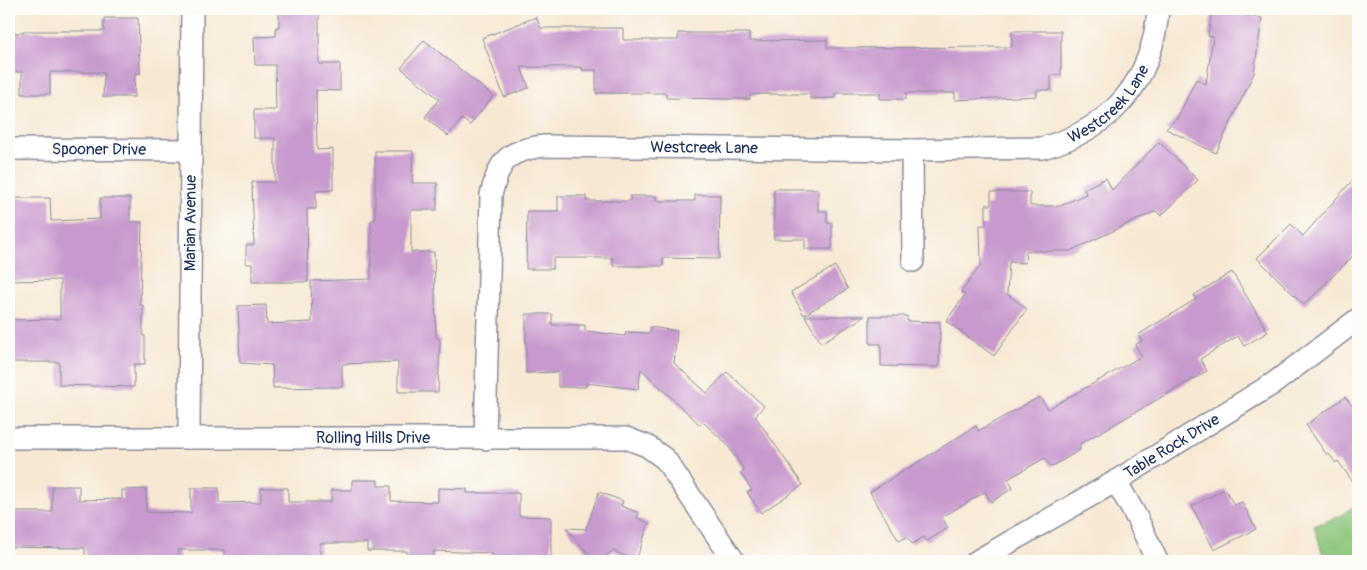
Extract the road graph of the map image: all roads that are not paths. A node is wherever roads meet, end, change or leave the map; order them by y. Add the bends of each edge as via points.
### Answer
1 (192, 9) edge
2 (1158, 9) edge
3 (9, 149) edge
4 (190, 150) junction
5 (912, 150) junction
6 (913, 261) dead end
7 (1358, 319) edge
8 (9, 438) edge
9 (189, 438) junction
10 (485, 439) junction
11 (1116, 481) junction
12 (734, 561) edge
13 (977, 561) edge
14 (1158, 561) edge

1 - 4 street, Marian Avenue
2 - 5 street, Westcreek Lane via 1150,57 1136,83 1113,112 1091,129 1042,148
3 - 4 street, Spooner Drive
4 - 9 street, Marian Avenue
5 - 6 street
5 - 10 street, Westcreek Lane via 544,146 512,154 498,168 491,195
7 - 11 street, Table Rock Drive via 1294,369
8 - 9 street, Rolling Hills Drive
9 - 10 street, Rolling Hills Drive
10 - 12 street, Rolling Hills Drive via 626,438 647,446 665,459
11 - 13 street, Table Rock Drive
11 - 14 street

